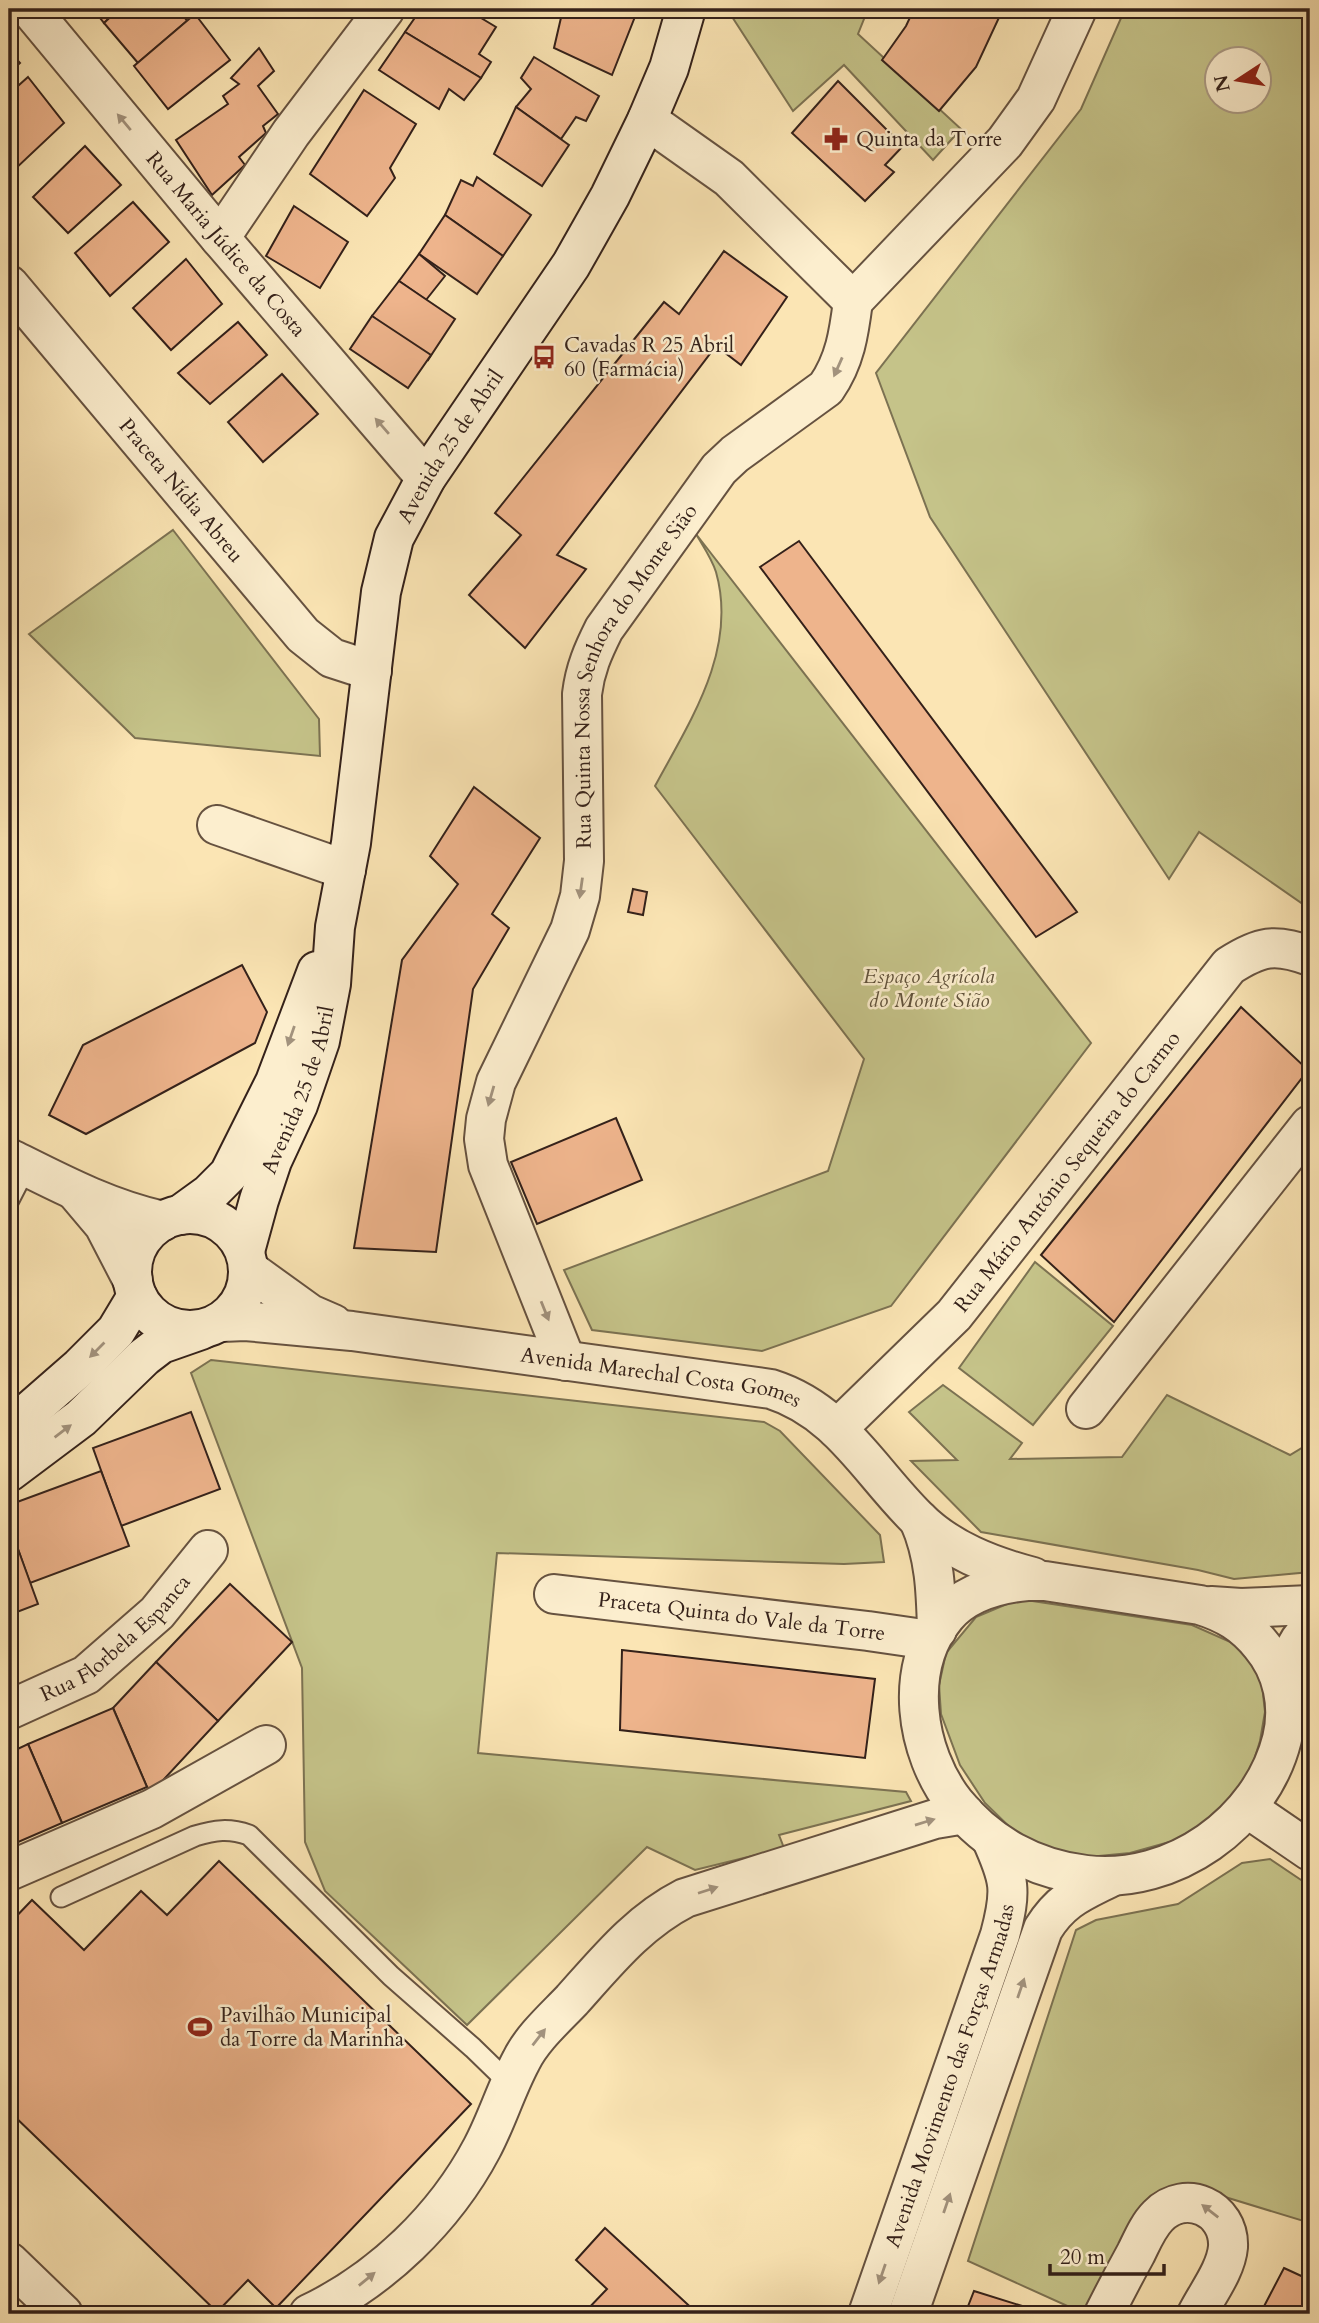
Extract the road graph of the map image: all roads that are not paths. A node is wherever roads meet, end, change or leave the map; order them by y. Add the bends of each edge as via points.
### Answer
1 (30, 9) edge
2 (385, 9) edge
3 (686, 9) edge
4 (1077, 9) edge
5 (647, 120) junction
6 (220, 238) junction
7 (9, 285) edge
8 (853, 301) junction
9 (426, 478) junction
10 (372, 671) junction
11 (217, 825) dead end
12 (346, 870) junction
13 (335, 927) junction
14 (1310, 956) edge
15 (1310, 1125) edge
16 (18, 1162) edge
17 (77, 1192) junction
18 (9, 1200) edge
19 (171, 1218) junction
20 (247, 1261) junction
21 (135, 1289) junction
22 (213, 1326) junction
23 (352, 1331) junction
24 (566, 1361) junction
25 (1086, 1409) dead end
26 (9, 1429) edge
27 (837, 1429) junction
28 (9, 1472) edge
29 (919, 1520) junction
30 (208, 1550) dead end
31 (1045, 1581) junction
32 (554, 1594) dead end
33 (1200, 1605) junction
34 (1310, 1605) edge
35 (1310, 1629) edge
36 (933, 1635) junction
37 (1284, 1690) junction
38 (9, 1710) edge
39 (266, 1745) dead end
40 (1247, 1808) junction
41 (978, 1826) junction
42 (1310, 1851) edge
43 (9, 1871) edge
44 (1113, 1876) junction
45 (61, 1897) dead end
46 (510, 2085) junction
47 (963, 2100) junction
48 (9, 2262) edge
49 (63, 2314) edge
50 (309, 2314) edge
51 (868, 2314) edge
52 (908, 2314) edge
53 (1104, 2314) edge
54 (1196, 2314) edge

6 -> 1 street, Rua Maria Júdice da Costa
2 - 6 street via 291,133
3 - 5 street, Avenida 25 de Abril via 669,68
4 - 8 street via 1036,99 1005,142
5 - 8 street via 729,178
5 - 9 street, Avenida 25 de Abril via 571,265
9 -> 6 street, Rua Maria Júdice da Costa
7 - 10 street, Praceta Nídia Abreu via 303,635 332,658
8 -> 24 street, Rua Quinta Nossa Senhora do Monte Sião via 847,345 837,373 826,388 719,469 604,629 584,674 580,896 570,930 496,1082 484,1139 499,1196
9 - 10 street, Avenida 25 de Abril via 394,538 381,592
10 - 12 street, Avenida 25 de Abril
11 - 12 street
12 - 13 street, Avenida 25 de Abril
13 -> 19 street, Avenida 25 de Abril via 275,1082 229,1174 209,1194
13 - 20 street, Avenida 25 de Abril via 331,985 320,1041 259,1200
14 - 27 street, Rua Mário António Sequeira do Carmo via 1265,948 1229,966 954,1315
15 - 25 street
16 - 17 street
16 - 18 lane
17 - 19 street via 140,1216
17 - 21 street via 104,1225
19 - 20 street via 200,1214 219,1221 234,1233
19 - 21 street via 149,1231 138,1246 133,1263
20 - 22 street via 242,1299
20 - 23 street, Avenida Marechal Costa Gomes via 310,1314
21 - 22 street via 145,1310 172,1328 187,1331
21 -> 26 street via 116,1331
22 - 23 street, Avenida Marechal Costa Gomes via 245,1321
28 -> 22 street via 81,1418 144,1357 161,1345
23 - 24 street, Avenida Marechal Costa Gomes
24 - 27 street, Avenida Marechal Costa Gomes via 771,1389 794,1396
27 - 29 street, Avenida Marechal Costa Gomes
29 - 31 street, Avenida Marechal Costa Gomes via 972,1556
29 - 36 street, Avenida Marechal Costa Gomes via 933,1562
30 - 38 street, Rua Florbela Espanca via 157,1613 86,1675
31 - 33 street
31 - 36 street via 1005,1583 983,1590 947,1615
32 - 36 street, Praceta Quinta do Vale da Torre
33 - 34 street
33 - 37 street via 1223,1612 1253,1635 1271,1656
35 - 37 street via 1294,1649
36 - 41 street via 922,1666 922,1730 939,1778
37 - 40 street via 1280,1749 1265,1783
39 - 43 street via 152,1809
40 - 42 street
40 - 44 street via 1223,1832 1185,1857 1160,1868
41 - 44 street via 1010,1851 1045,1867
46 -> 41 street via 522,2059 549,2024 637,1929 662,1909 935,1819
41 - 47 street, Avenida Movimento das Forças Armadas via 1006,1871 1007,1910
47 -> 44 street, Avenida Movimento das Forças Armadas via 1052,1914 1066,1900
45 - 46 lane via 195,1836 217,1830 249,1835 391,1976
50 -> 46 street via 357,2287 430,2221 483,2147
47 -> 51 street, Avenida Movimento das Forças Armadas
52 -> 47 street, Avenida Movimento das Forças Armadas
48 - 49 street
54 -> 53 street via 1226,2259 1228,2244 1218,2216 1198,2203 1175,2204 1156,2218

